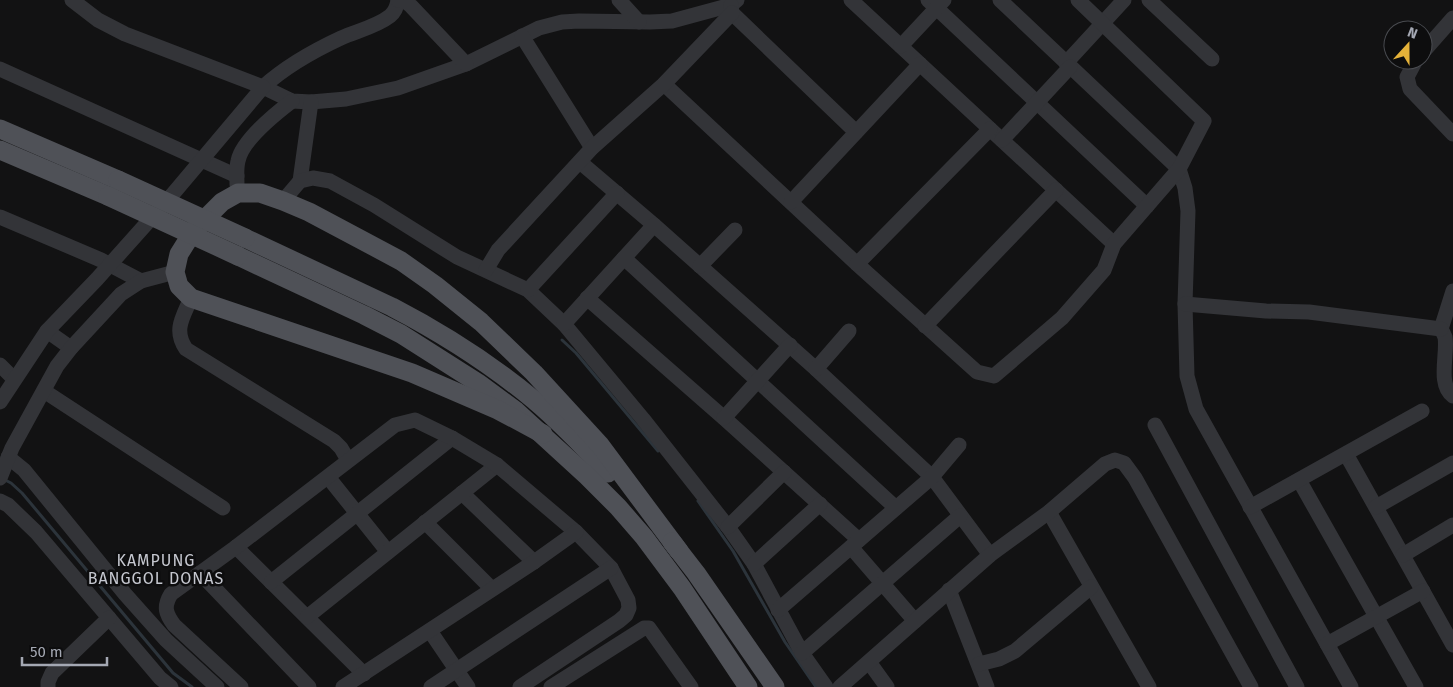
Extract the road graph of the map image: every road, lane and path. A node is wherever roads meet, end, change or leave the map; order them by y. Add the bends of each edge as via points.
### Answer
1 (72, 0) edge
2 (398, 0) edge
3 (620, 0) edge
4 (851, 0) edge
5 (1000, 0) edge
6 (1078, 0) edge
7 (1124, 0) edge
8 (1149, 0) edge
9 (936, 3) edge
10 (733, 6) edge
11 (1453, 18) edge
12 (640, 22) junction
13 (1102, 23) junction
14 (522, 36) junction
15 (1433, 41) edge
16 (901, 46) junction
17 (1212, 59) dead end
18 (466, 64) junction
19 (920, 64) junction
20 (1068, 65) junction
21 (0, 69) edge
22 (1411, 70) edge
23 (664, 84) junction
24 (265, 88) junction
25 (288, 99) junction
26 (311, 102) junction
27 (1037, 102) junction
28 (0, 129) edge
29 (856, 132) junction
30 (996, 134) junction
31 (1453, 134) edge
32 (592, 148) junction
33 (0, 150) edge
34 (200, 160) junction
35 (580, 162) junction
36 (1179, 169) junction
37 (300, 181) junction
38 (237, 184) junction
39 (1056, 190) junction
40 (617, 193) junction
41 (283, 201) junction
42 (790, 202) junction
43 (1147, 206) junction
44 (0, 217) edge
45 (654, 225) junction
46 (735, 230) dead end
47 (1114, 244) junction
48 (624, 258) junction
49 (857, 264) junction
50 (700, 266) junction
51 (486, 270) junction
52 (124, 272) junction
53 (175, 272) junction
54 (528, 290) junction
55 (1453, 290) edge
56 (191, 298) junction
57 (587, 298) junction
58 (1185, 304) junction
59 (564, 324) junction
60 (925, 326) junction
61 (1441, 329) junction
62 (46, 331) junction
63 (849, 331) dead end
64 (790, 346) junction
65 (71, 348) junction
66 (0, 365) edge
67 (816, 369) junction
68 (14, 379) junction
69 (758, 381) junction
70 (44, 391) junction
71 (1453, 396) edge
72 (0, 402) edge
73 (1422, 411) dead end
74 (724, 418) junction
75 (1155, 425) dead end
76 (543, 434) junction
77 (452, 438) junction
78 (959, 446) dead end
79 (6, 450) edge
80 (1346, 454) junction
81 (348, 460) junction
82 (1453, 463) edge
83 (497, 465) junction
84 (784, 472) junction
85 (328, 476) junction
86 (932, 477) junction
87 (0, 478) edge
88 (1300, 480) junction
89 (462, 493) junction
90 (0, 501) edge
91 (820, 504) junction
92 (1250, 507) junction
93 (1376, 507) junction
94 (224, 508) dead end
95 (896, 508) junction
96 (1049, 512) junction
97 (357, 514) junction
98 (960, 516) junction
99 (425, 522) junction
100 (1453, 525) edge
101 (728, 527) junction
102 (576, 532) junction
103 (855, 544) junction
104 (236, 547) junction
105 (679, 551) junction
106 (388, 552) junction
107 (990, 555) junction
108 (1403, 555) junction
109 (534, 562) junction
110 (754, 564) junction
111 (611, 568) junction
112 (200, 573) junction
113 (271, 582) junction
114 (882, 584) junction
115 (1091, 587) junction
116 (492, 589) junction
117 (949, 590) junction
118 (1423, 591) junction
119 (778, 610) junction
120 (307, 617) junction
121 (1376, 617) junction
122 (109, 618) junction
123 (915, 621) junction
124 (430, 631) junction
125 (1451, 634) edge
126 (1327, 644) junction
127 (802, 653) junction
128 (869, 662) junction
129 (979, 664) junction
130 (457, 670) junction
131 (364, 674) junction
132 (48, 687) edge
133 (171, 687) edge
134 (217, 687) edge
135 (242, 687) edge
136 (309, 687) edge
137 (343, 687) edge
138 (431, 687) edge
139 (468, 687) edge
140 (520, 687) edge
141 (551, 687) edge
142 (691, 687) edge
143 (748, 687) edge
144 (775, 687) edge
145 (826, 687) edge
146 (840, 687) edge
147 (887, 687) edge
148 (987, 687) edge
149 (1149, 687) edge
150 (1252, 687) edge
151 (1298, 687) edge
152 (1350, 687) edge
153 (1416, 687) edge

1 - 24 street via 98,20 125,34
2 - 18 street via 411,6
2 - 24 street via 396,10 381,22 322,47 277,75
3 - 12 street
4 - 16 street
5 - 20 street
6 - 13 street
7 - 13 street
8 - 17 street
9 - 16 street
9 - 27 street
10 - 12 street via 672,21
10 - 23 street
10 - 29 street
11 - 15 street
12 - 14 street via 562,22
13 - 20 street
13 - 36 street via 1204,121
14 - 18 street
14 - 32 street
16 - 19 street
18 - 26 street via 398,88 346,100
19 - 29 street
19 - 30 street
20 - 27 street
20 - 36 street
21 - 34 street
22 - 31 street via 1407,77 1410,89
23 - 32 street
23 - 42 street
24 - 25 street
24 - 34 street
25 - 26 street
25 - 38 street via 243,148 238,161
26 - 37 street
27 - 30 street
27 - 43 street
28 - 105 main road, bridge via 245,238 413,318 500,374 546,411
29 - 42 street
30 - 39 street
30 - 49 street
32 - 35 street
33 - 76 main road, bridge via 108,196 364,315 498,396
34 - 38 street
34 - 52 street via 172,195
35 - 40 street
35 - 51 street via 498,250
36 - 43 street
36 - 58 street via 1188,211
37 - 41 street
37 - 51 street via 313,178 330,181 374,204 457,258
38 - 41 main road
38 - 53 main road via 194,230 179,254
39 - 47 street
39 - 60 street
40 - 45 street
40 - 54 street
41 - 105 main road via 401,261 481,322 534,373 600,445
42 - 49 street
43 - 47 street
44 - 52 street
45 - 48 street
45 - 50 street
46 - 50 street
47 - 60 street via 1104,270 1062,318 994,376 977,372
48 - 57 street
48 - 69 street
49 - 60 street
50 - 64 street
51 - 54 street
52 - 53 street
52 - 62 street
52 - 65 street via 120,294
53 - 56 main road via 179,286
54 - 59 street
55 - 61 street
56 - 76 main road via 412,373 498,410
56 - 81 street via 178,328 186,349 334,441
57 - 59 street
57 - 74 street
58 - 61 street via 1309,312
58 - 92 street via 1186,376 1196,409
59 - 101 street
61 - 71 street via 1445,336 1444,379
62 - 65 street
62 - 68 street
63 - 67 street
64 - 67 street
64 - 69 street
65 - 70 street
66 - 68 street
67 - 86 street
68 - 72 street
69 - 74 street
69 - 95 street
70 - 79 street
70 - 94 street
73 - 80 street
74 - 84 street
75 - 151 street
76 - 143 main road via 612,500 644,537
77 - 81 street via 415,420 395,425
77 - 83 street
77 - 97 street
78 - 86 street
79 - 87 street
79 - 134 street via 125,594 166,640
80 - 88 street
80 - 93 street
81 - 85 street
82 - 93 street
83 - 89 street
83 - 102 street
84 - 91 street
84 - 101 street
85 - 97 street
85 - 104 street
86 - 95 street
86 - 98 street
88 - 92 street
88 - 121 street
89 - 99 street
89 - 109 street
90 - 122 street via 36,532
91 - 103 street
91 - 110 street
92 - 126 street
93 - 108 street
95 - 103 street
96 - 107 street
96 - 115 street
96 - 150 street via 1105,464 1114,460 1124,463
97 - 106 street
97 - 113 street
98 - 107 street
98 - 114 street
99 - 106 street
99 - 116 street
100 - 108 street
101 - 110 street
102 - 109 street
102 - 111 street
103 - 114 street
103 - 119 street
104 - 112 street
104 - 113 street
105 - 144 main road
106 - 120 street
107 - 117 street
108 - 118 street
109 - 116 street
110 - 119 street
111 - 130 street
111 - 140 street via 628,600 626,615
112 - 135 street via 171,594 166,611 174,625
112 - 136 street
113 - 120 street
114 - 123 street
114 - 127 street
115 - 129 street via 1015,651
115 - 149 street
116 - 124 street
117 - 123 street
117 - 129 street
118 - 121 street
118 - 125 street
119 - 127 street
120 - 131 street
121 - 126 street
121 - 153 street
122 - 132 street via 52,673
122 - 133 street
123 - 128 street
124 - 130 street
124 - 131 street
126 - 152 street
127 - 145 street
128 - 146 street
128 - 147 street
129 - 148 street
130 - 138 street
130 - 139 street
131 - 137 street
141 - 142 street via 644,628 650,628

